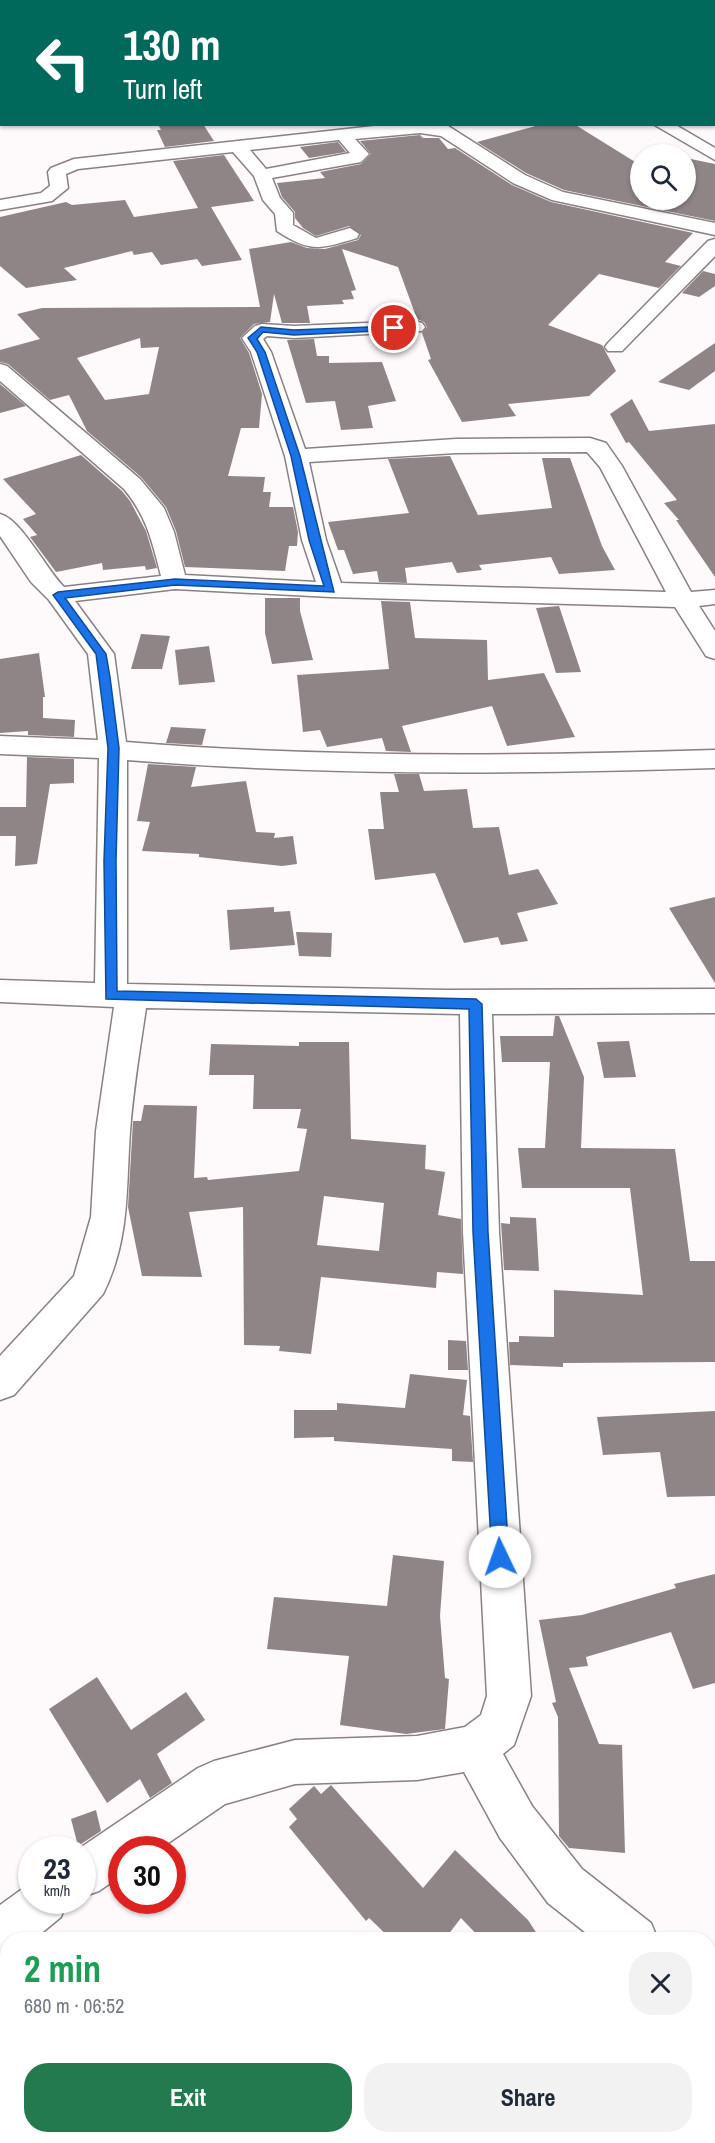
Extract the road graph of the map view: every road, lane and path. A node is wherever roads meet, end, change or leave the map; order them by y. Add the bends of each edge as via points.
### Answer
1 (665, 126) edge
2 (439, 128) edge
3 (343, 135) junction
4 (238, 147) junction
5 (714, 153) edge
6 (262, 175) junction
7 (0, 205) edge
8 (715, 229) edge
9 (350, 234) dead end
10 (715, 245) edge
11 (415, 327) dead end
12 (615, 347) dead end
13 (0, 370) edge
14 (296, 456) junction
15 (0, 521) edge
16 (175, 582) junction
17 (331, 590) junction
18 (58, 595) junction
19 (715, 597) edge
20 (683, 600) junction
21 (715, 651) edge
22 (0, 745) edge
23 (113, 748) junction
24 (715, 759) edge
25 (0, 991) edge
26 (121, 997) junction
27 (715, 1001) edge
28 (476, 1004) junction
29 (0, 1383) edge
30 (476, 1748) junction
31 (96, 1864) edge
32 (27, 1914) edge
33 (5, 1932) edge
34 (624, 1932) edge

1 - 5 street
2 - 3 street
2 - 8 street via 519,179 558,196
3 - 4 street
3 - 6 street via 360,154 355,158
4 - 6 street
4 - 7 street via 74,164 57,172 59,188 46,197
6 - 9 street via 272,200 284,213 284,226 308,244
10 - 12 street
11 - 14 street via 261,330 252,338 261,352
13 - 16 street via 132,484 152,508
14 - 17 street via 314,540
14 - 20 street via 456,446 598,448
15 - 18 street via 40,577
16 - 17 street
16 - 18 street
17 - 20 street
18 - 23 street via 101,654
19 - 20 street
20 - 21 street
22 - 23 street
23 - 24 street via 239,760 465,766
23 - 26 street via 110,861
25 - 26 street
26 - 28 street
26 - 29 street via 109,1216 90,1283
27 - 28 street
28 - 30 street via 481,1232 509,1696 498,1729
30 - 31 street via 417,1758 296,1762 214,1784
30 - 34 street via 516,1822 565,1886
32 - 33 street

